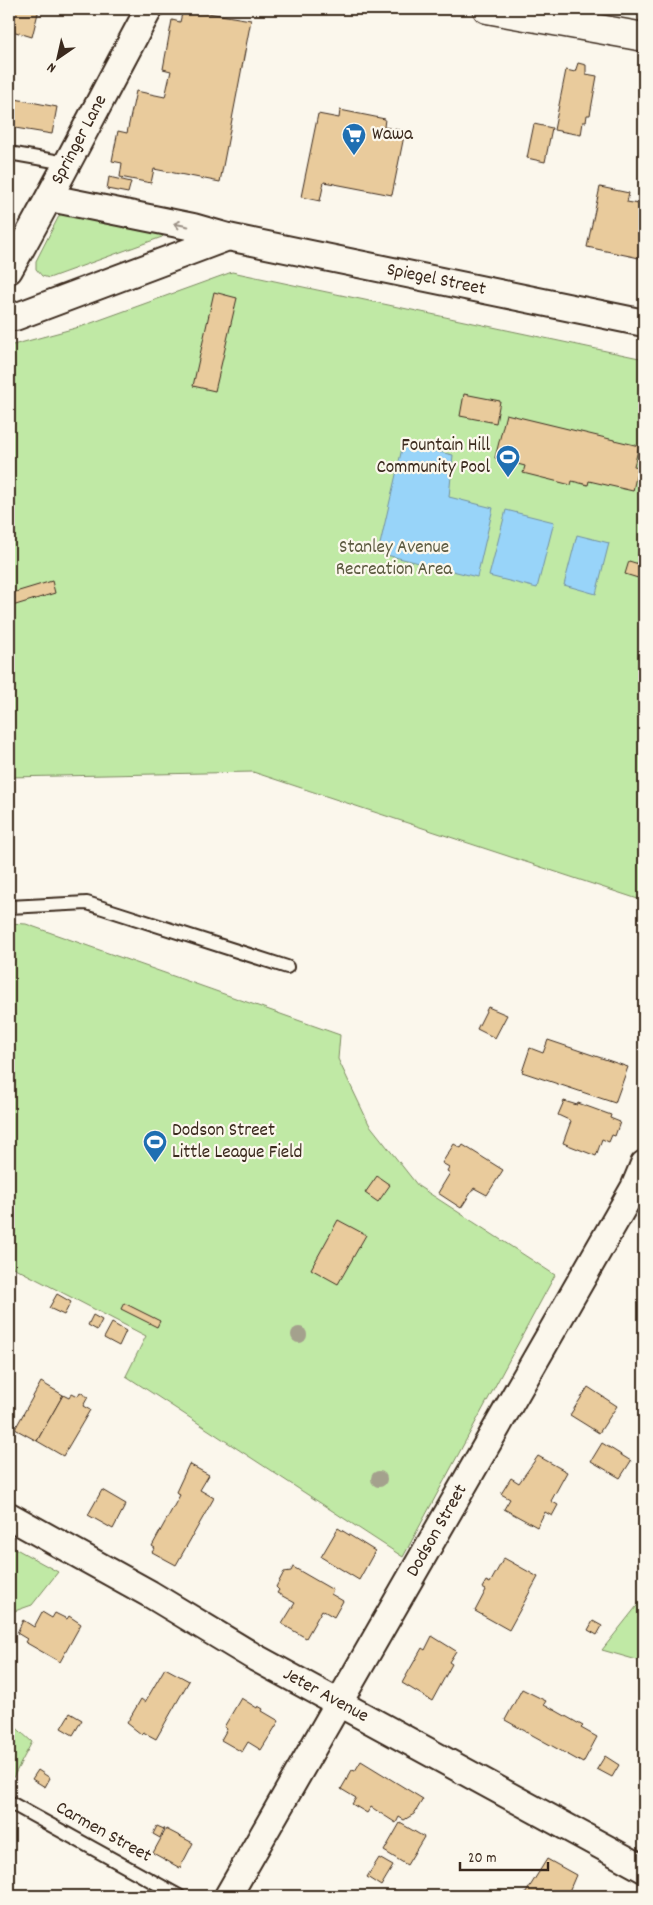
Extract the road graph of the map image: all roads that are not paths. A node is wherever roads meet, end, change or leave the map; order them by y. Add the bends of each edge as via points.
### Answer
1 (149, 9) edge
2 (487, 9) edge
3 (644, 37) edge
4 (9, 153) edge
5 (66, 163) junction
6 (50, 198) junction
7 (228, 238) junction
8 (9, 270) edge
9 (9, 317) edge
10 (644, 324) edge
11 (9, 907) edge
12 (287, 968) dead end
13 (644, 1164) edge
14 (9, 1516) edge
15 (338, 1702) junction
16 (9, 1802) edge
17 (644, 1869) edge
18 (179, 1896) edge
19 (228, 1896) edge

1 - 5 street, Springer Lane
2 - 3 main road
4 - 5 lane
5 - 6 street, Springer Lane
7 -> 6 street, Spiegel Street via 193,227
6 - 8 street, Springer Lane
7 - 9 street
7 - 10 street, Spiegel Street
11 - 12 lane via 87,903
13 - 15 street, Dodson Street via 634,1188
14 - 15 street, Jeter Avenue
15 - 17 street, Jeter Avenue
15 - 19 street, Dodson Street
16 - 18 lane, Carmen Street

